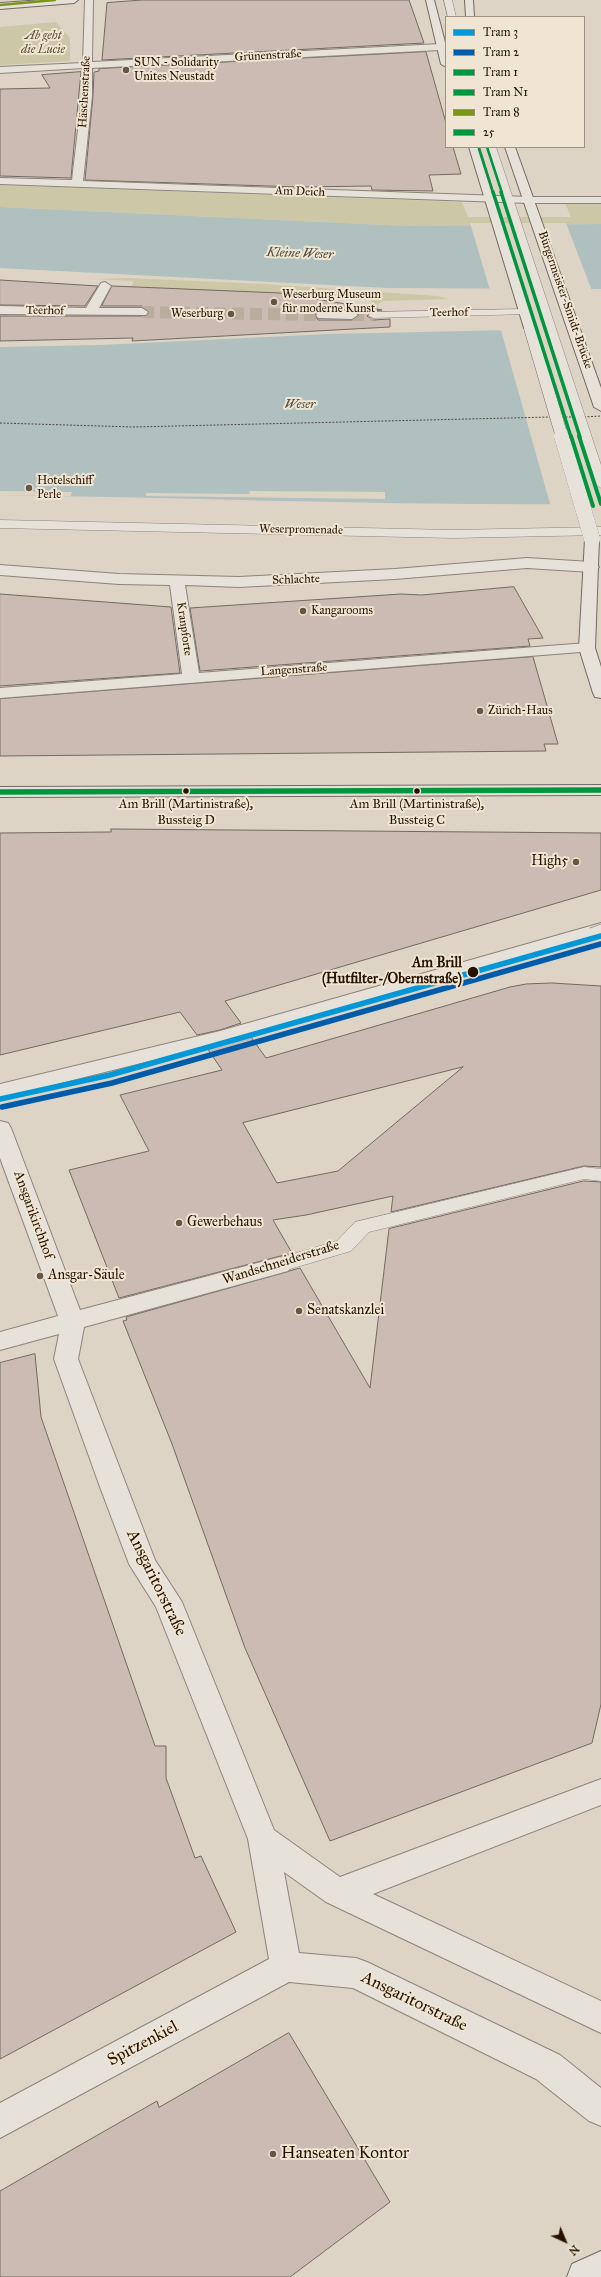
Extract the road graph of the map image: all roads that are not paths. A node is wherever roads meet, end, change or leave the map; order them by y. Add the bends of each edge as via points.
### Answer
1 (16, 0) edge
2 (45, 0) edge
3 (74, 0) edge
4 (89, 0) edge
5 (430, 0) edge
6 (448, 0) edge
7 (469, 0) edge
8 (0, 4) edge
9 (452, 16) edge
10 (470, 16) edge
11 (440, 47) junction
12 (445, 61) edge
13 (87, 65) junction
14 (0, 70) edge
15 (474, 148) edge
16 (492, 148) edge
17 (510, 148) edge
18 (0, 181) edge
19 (77, 184) junction
20 (491, 199) junction
21 (510, 200) junction
22 (529, 200) junction
23 (601, 200) edge
24 (105, 286) dead end
25 (0, 310) edge
26 (90, 312) junction
27 (142, 312) tunnel mouth
28 (525, 312) junction
29 (322, 315) tunnel mouth
30 (352, 315) tunnel mouth
31 (373, 315) tunnel mouth
32 (601, 407) edge
33 (601, 484) edge
34 (0, 524) edge
35 (597, 535) edge
36 (591, 567) junction
37 (0, 570) edge
38 (177, 582) junction
39 (587, 648) junction
40 (191, 677) junction
41 (0, 693) edge
42 (601, 693) edge
43 (601, 790) edge
44 (0, 792) edge
45 (601, 929) edge
46 (0, 1091) edge
47 (0, 1128) edge
48 (601, 1175) edge
49 (280, 1265) joint
50 (73, 1323) junction
51 (0, 1341) edge
52 (601, 1792) edge
53 (263, 1839) junction
54 (337, 1892) junction
55 (286, 1968) junction
56 (601, 2017) edge
57 (601, 2109) edge
58 (0, 2121) edge
59 (601, 2269) edge
60 (585, 2277) edge

1 - 8 street
2 - 8 lane
3 - 8 street
4 - 13 street, Häschenstraße
5 - 11 street
6 - 9 lane
7 - 10 street
11 - 12 street
11 - 13 street, Grünenstraße
13 - 14 street, Grünenstraße
13 - 19 street, Häschenstraße via 87,96
15 - 20 street
16 - 21 lane
17 - 22 street, Bürgermeister-Smidt-Brücke
18 - 19 street, Am Deich
19 - 20 street, Am Deich
20 - 21 street, Am Deich
20 - 28 street
21 - 22 street, Am Deich
21 - 33 lane
22 - 23 street, Am Deich
22 - 32 street, Bürgermeister-Smidt-Brücke
24 - 26 street
25 - 26 street, Teerhof
26 - 27 street, Teerhof
28 - 31 lane, Teerhof
28 - 35 street, bridge
29 - 30 street
34 - 35 lane, Weserpromenade
35 - 36 street
36 - 38 street, Schlachte via 527,563 312,579
36 - 39 street
37 - 38 street, Schlachte
38 - 40 street, Kranpforte
39 - 40 street, Langenstraße
39 - 42 street
40 - 41 street, Langenstraße
43 - 44 street
45 - 46 street via 184,1047
47 - 50 street, Ansgarikirchhof
48 - 49 lane, Wandschneiderstraße via 584,1173 362,1227 344,1246
49 - 50 street, Wandschneiderstraße
50 - 51 street
50 - 53 street, Ansgaritorstraße via 66,1359 143,1564 168,1602
52 - 54 street
53 - 54 street
53 - 55 street, Ansgaritorstraße
54 - 56 street
55 - 57 street, Ansgaritorstraße via 356,1973 548,2067
55 - 58 street, Spitzenkiel
59 - 60 street

